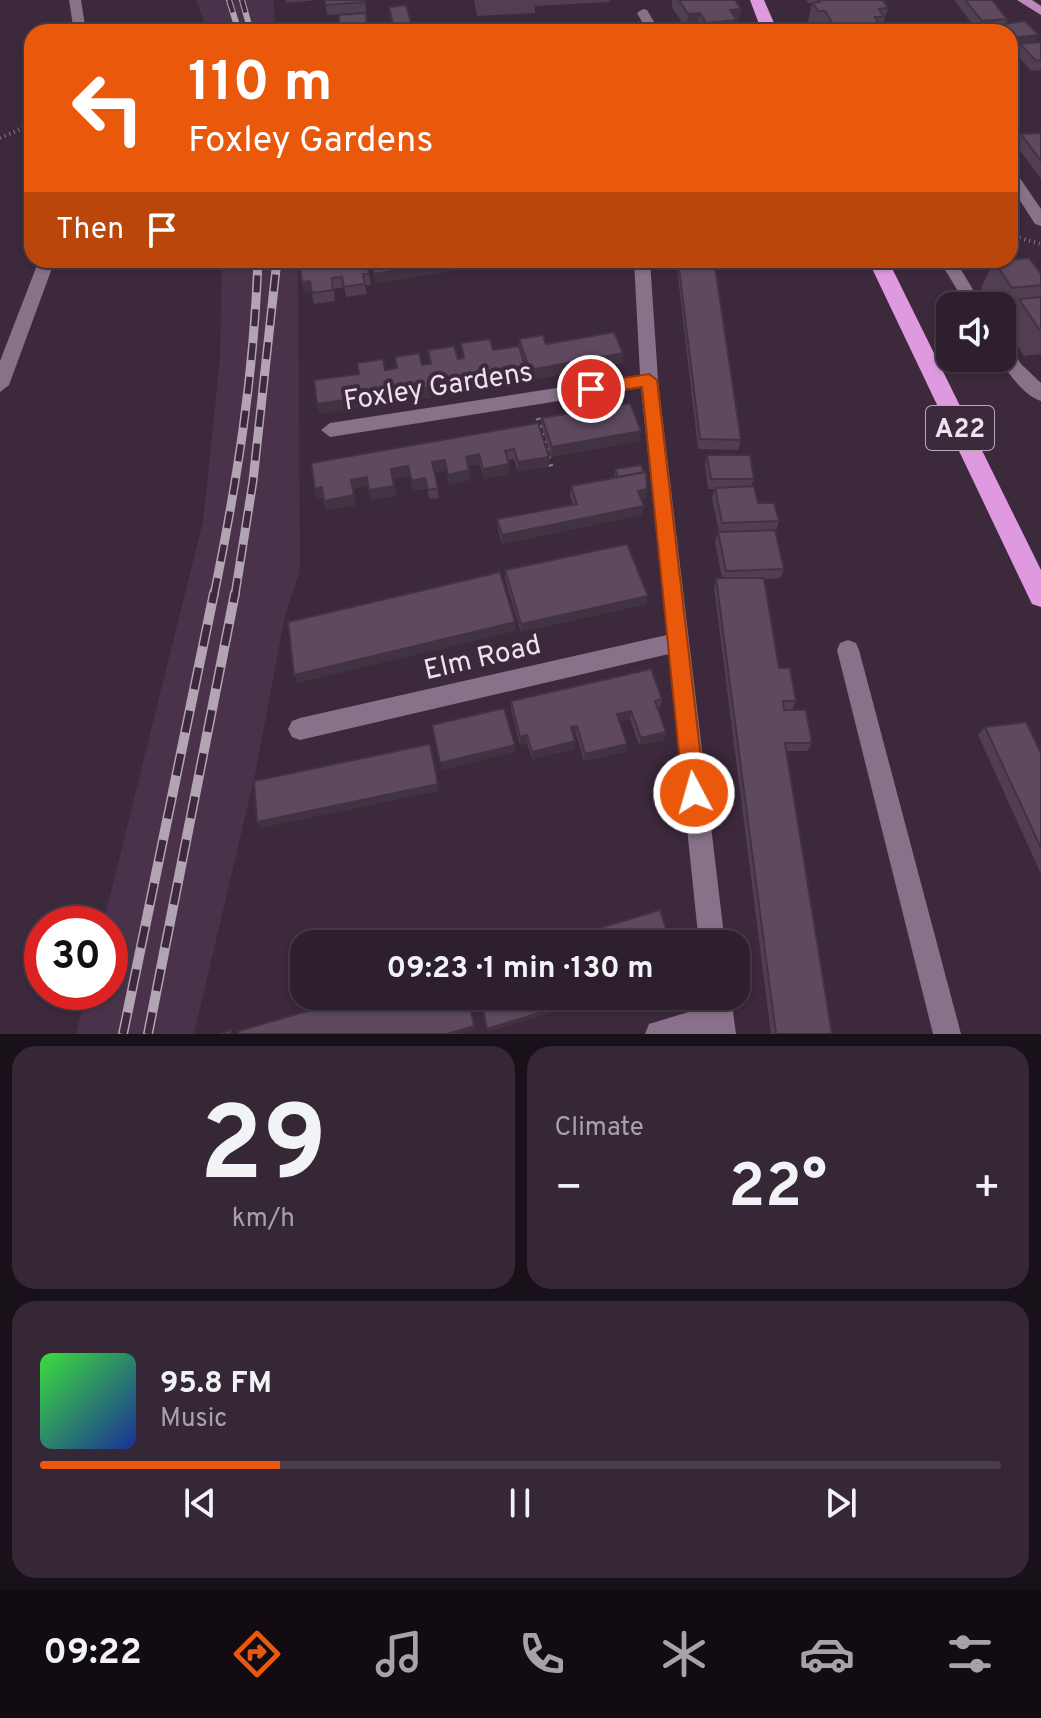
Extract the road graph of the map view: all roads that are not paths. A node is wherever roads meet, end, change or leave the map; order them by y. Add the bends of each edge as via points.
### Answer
1 (75, 0) edge
2 (757, 0) edge
3 (1023, 0) edge
4 (1041, 11) edge
5 (643, 13) dead end
6 (79, 24) edge
7 (649, 24) edge
8 (767, 24) edge
9 (1018, 186) edge
10 (1041, 221) edge
11 (44, 268) edge
12 (642, 268) edge
13 (882, 268) edge
14 (952, 268) edge
15 (966, 292) edge
16 (1016, 370) edge
17 (649, 380) junction
18 (0, 385) edge
19 (1041, 394) edge
20 (330, 430) dead end
21 (1041, 596) edge
22 (677, 642) junction
23 (848, 650) dead end
24 (300, 729) dead end
25 (710, 930) edge
26 (720, 1015) edge
27 (659, 1034) edge
28 (947, 1034) edge

1 - 6 street
2 - 8 highway
3 - 4 main road
5 - 7 street
9 - 10 street
11 - 18 street
12 - 17 street
13 - 21 highway, A22
14 - 15 street
16 - 19 street
17 - 20 street, Foxley Gardens
17 - 22 street
22 - 24 street, Elm Road
22 - 25 street
23 - 28 street
26 - 27 street

